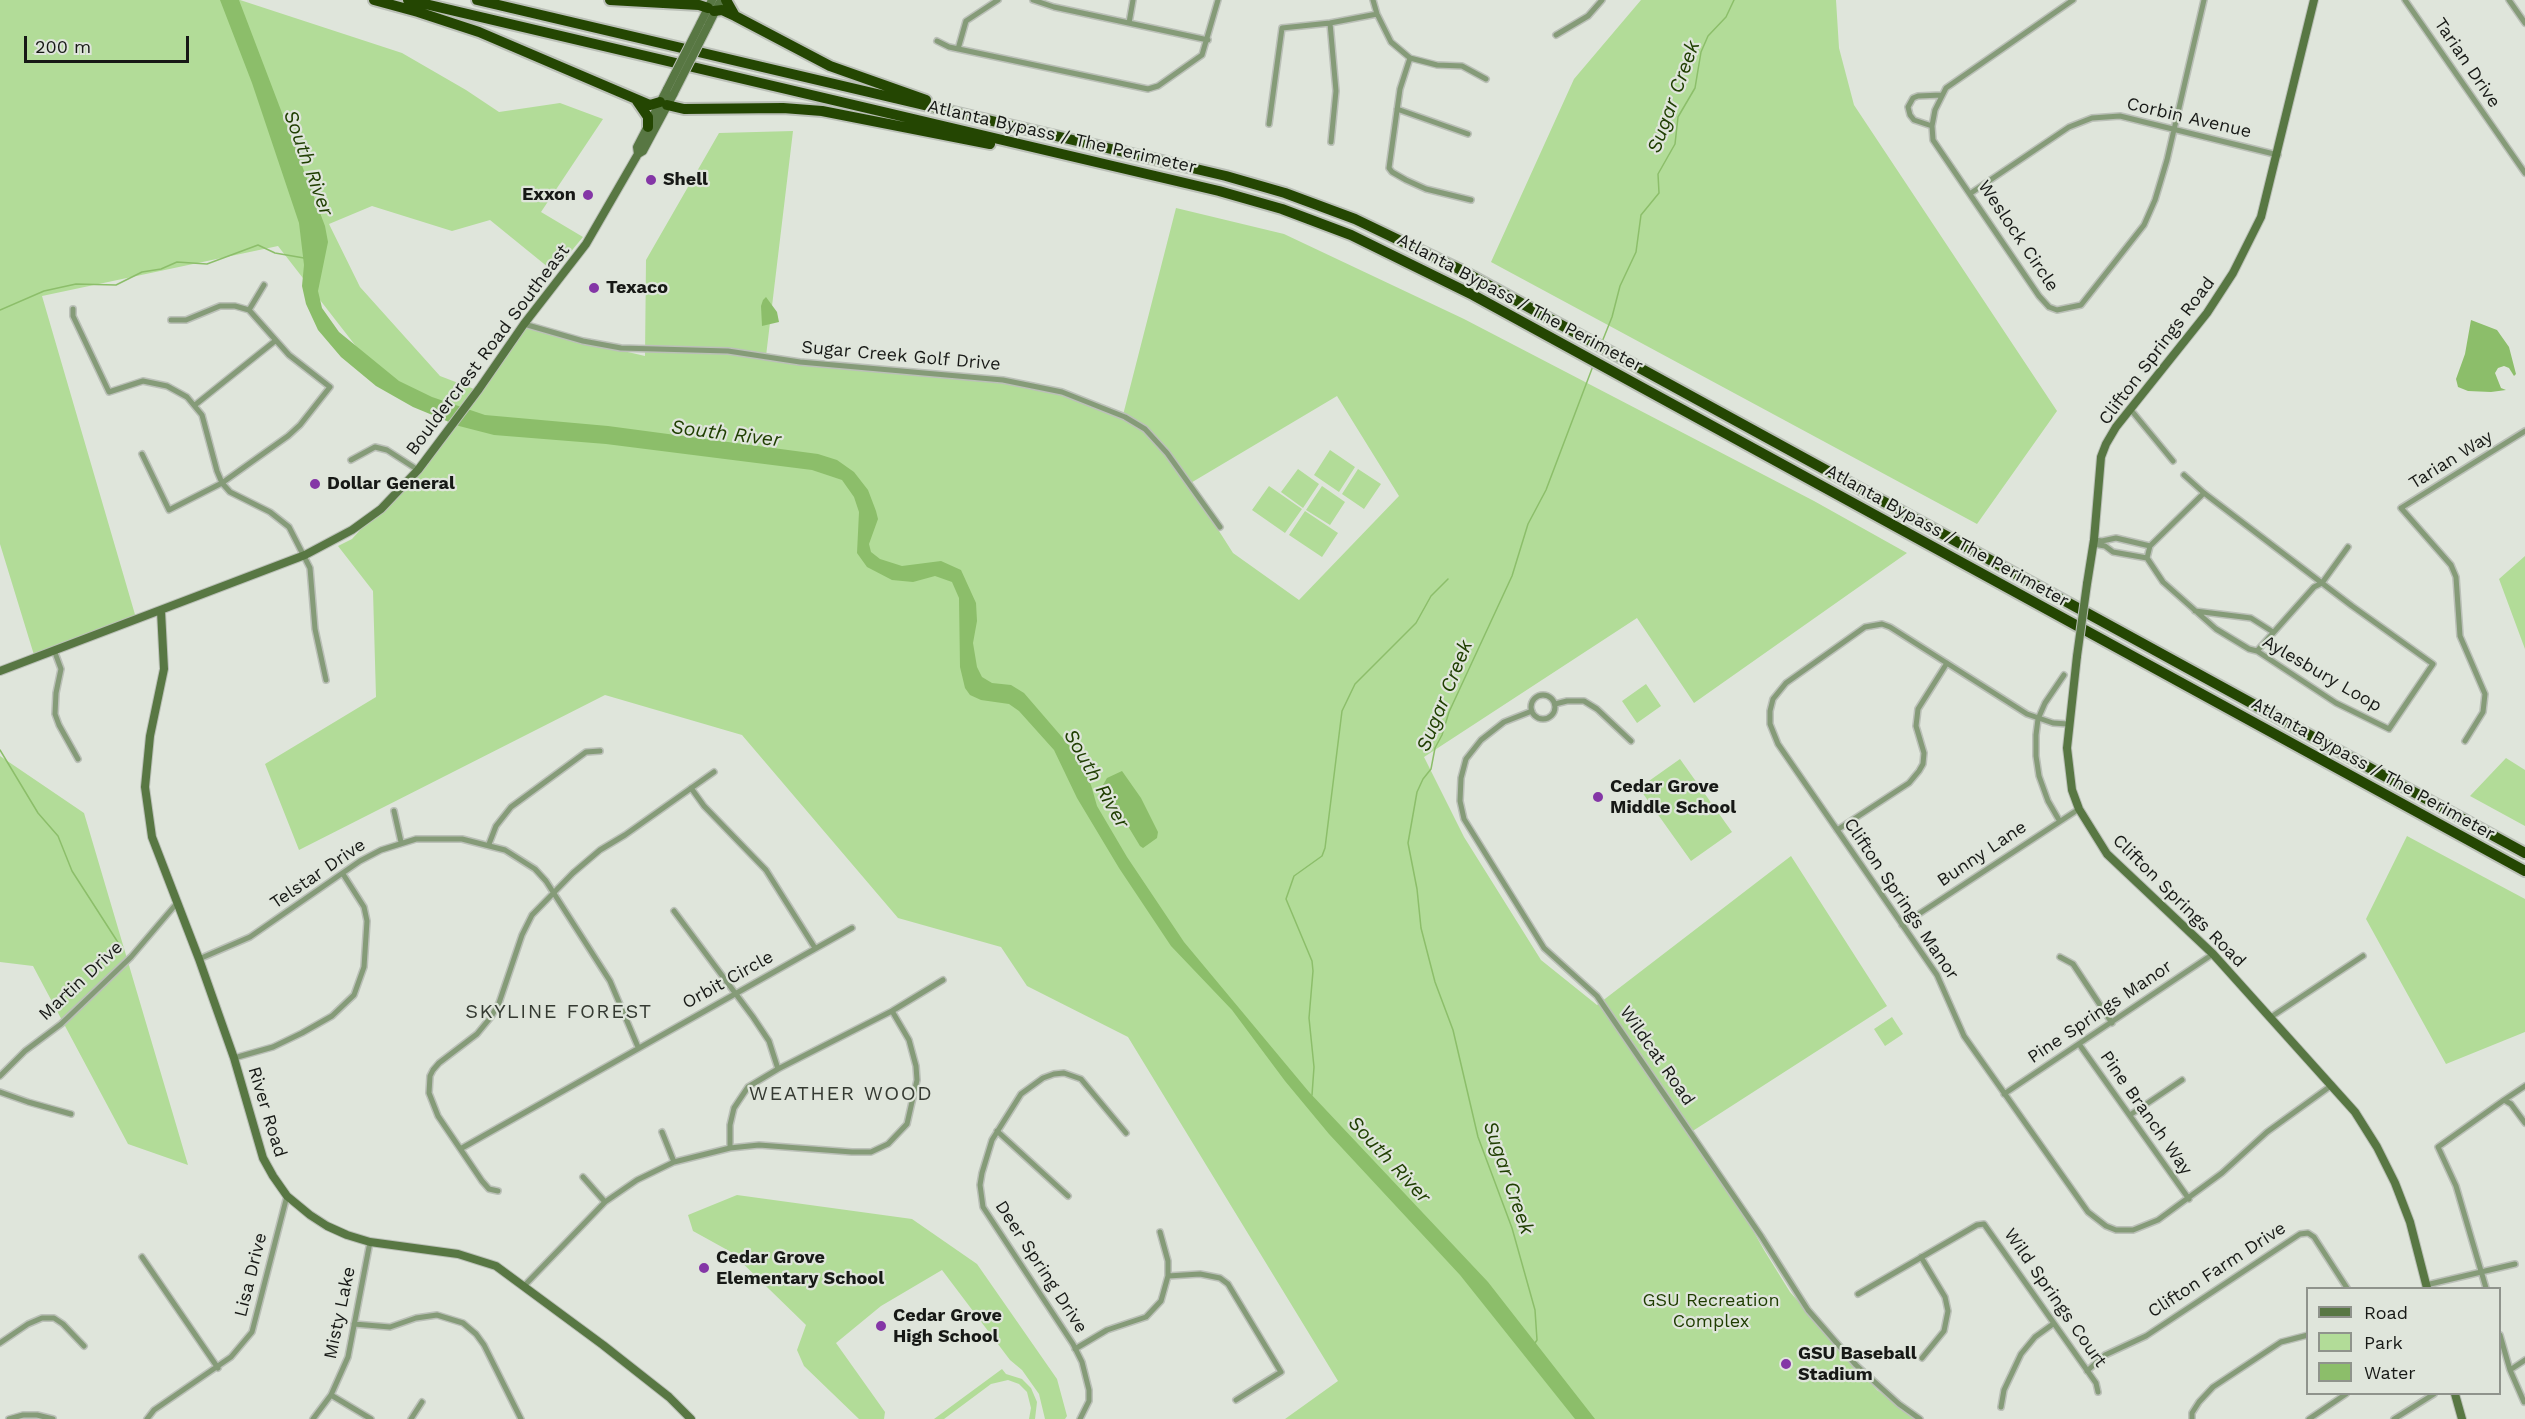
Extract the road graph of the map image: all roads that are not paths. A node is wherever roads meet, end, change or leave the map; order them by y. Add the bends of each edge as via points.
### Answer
1 (374, 0) edge
2 (408, 0) edge
3 (477, 0) edge
4 (610, 0) edge
5 (721, 0) edge
6 (726, 0) edge
7 (998, 0) edge
8 (1033, 0) edge
9 (1132, 0) edge
10 (1218, 0) edge
11 (1373, 0) edge
12 (1602, 0) edge
13 (2073, 0) edge
14 (2204, 0) edge
15 (2314, 0) edge
16 (2405, 0) edge
17 (2509, 0) edge
18 (711, 7) edge
19 (1377, 14) junction
20 (735, 16) junction
21 (1129, 23) junction
22 (1330, 23) junction
23 (2525, 23) edge
24 (1557, 35) dead end
25 (1208, 40) junction
26 (937, 41) dead end
27 (958, 49) junction
28 (1410, 58) junction
29 (1486, 79) dead end
30 (1942, 95) junction
31 (634, 99) junction
32 (664, 103) junction
33 (1397, 109) junction
34 (980, 118) junction
35 (1269, 124) dead end
36 (1932, 126) junction
37 (648, 127) junction
38 (2176, 128) junction
39 (1468, 134) dead end
40 (1331, 142) dead end
41 (638, 154) junction
42 (2278, 154) junction
43 (1073, 157) junction
44 (2525, 173) edge
45 (1971, 193) junction
46 (1471, 200) dead end
47 (264, 285) dead end
48 (73, 309) dead end
49 (249, 310) junction
50 (171, 320) dead end
51 (524, 324) junction
52 (275, 341) junction
53 (195, 405) junction
54 (2131, 410) junction
55 (2525, 431) edge
56 (142, 454) dead end
57 (351, 460) dead end
58 (2173, 461) dead end
59 (417, 470) junction
60 (2184, 475) dead end
61 (222, 483) junction
62 (2204, 493) junction
63 (1220, 527) dead end
64 (2130, 541) junction
65 (2094, 542) junction
66 (2150, 546) junction
67 (2349, 547) dead end
68 (2128, 554) junction
69 (305, 555) junction
70 (2147, 558) junction
71 (2322, 583) junction
72 (161, 611) junction
73 (2193, 611) junction
74 (2273, 632) junction
75 (54, 650) junction
76 (2257, 651) junction
77 (1947, 663) junction
78 (0, 671) edge
79 (2064, 675) dead end
80 (326, 680) dead end
81 (1555, 704) junction
82 (1532, 711) junction
83 (2038, 719) junction
84 (2068, 724) junction
85 (1631, 741) dead end
86 (2465, 741) dead end
87 (600, 750) dead end
88 (78, 759) dead end
89 (714, 772) dead end
90 (691, 788) junction
91 (2079, 809) junction
92 (394, 811) dead end
93 (2059, 820) junction
94 (1837, 830) junction
95 (401, 842) junction
96 (489, 844) junction
97 (2525, 853) edge
98 (2525, 871) edge
99 (343, 874) junction
100 (554, 892) junction
101 (177, 903) junction
102 (674, 911) dead end
103 (1902, 925) junction
104 (852, 928) dead end
105 (815, 948) junction
106 (2213, 954) junction
107 (2363, 956) dead end
108 (2060, 957) dead end
109 (199, 959) junction
110 (943, 980) dead end
111 (735, 994) junction
112 (892, 1011) junction
113 (2271, 1017) junction
114 (2112, 1023) junction
115 (2079, 1044) junction
116 (638, 1047) junction
117 (234, 1058) junction
118 (778, 1069) junction
119 (0, 1076) edge
120 (2182, 1080) dead end
121 (2332, 1085) junction
122 (2525, 1086) edge
123 (0, 1092) edge
124 (2004, 1094) junction
125 (2504, 1100) junction
126 (71, 1114) dead end
127 (2130, 1115) junction
128 (2525, 1123) edge
129 (997, 1131) junction
130 (662, 1132) dead end
131 (1126, 1133) dead end
132 (462, 1148) junction
133 (730, 1149) junction
134 (674, 1161) junction
135 (583, 1177) dead end
136 (498, 1191) dead end
137 (287, 1196) junction
138 (1068, 1196) dead end
139 (2189, 1199) junction
140 (605, 1202) junction
141 (1160, 1232) dead end
142 (370, 1242) junction
143 (142, 1257) dead end
144 (1921, 1257) junction
145 (2515, 1264) dead end
146 (2482, 1272) junction
147 (1168, 1276) junction
148 (524, 1286) junction
149 (2346, 1287) edge
150 (2427, 1287) edge
151 (2486, 1287) edge
152 (1858, 1294) dead end
153 (354, 1324) junction
154 (2053, 1324) junction
155 (2306, 1335) edge
156 (2501, 1341) edge
157 (0, 1343) edge
158 (84, 1346) dead end
159 (1075, 1349) junction
160 (1922, 1358) dead end
161 (2525, 1360) edge
162 (218, 1368) junction
163 (2510, 1370) junction
164 (2087, 1371) junction
165 (2098, 1392) dead end
166 (331, 1395) junction
167 (2345, 1395) edge
168 (2432, 1395) edge
169 (2455, 1395) edge
170 (1236, 1400) dead end
171 (422, 1402) dead end
172 (2524, 1402) edge
173 (2001, 1407) dead end
174 (9, 1419) edge
175 (53, 1419) edge
176 (147, 1419) edge
177 (313, 1419) edge
178 (371, 1419) edge
179 (411, 1419) edge
180 (521, 1419) edge
181 (691, 1419) edge
182 (1080, 1419) edge
183 (1920, 1419) edge
184 (2192, 1419) edge
185 (2309, 1419) edge
186 (2394, 1419) edge
187 (2462, 1419) edge

1 - 31 highway via 479,32
2 - 43 highway, Atlanta Bypass / The Perimeter
3 - 34 highway, Atlanta Bypass / The Perimeter
4 - 18 highway
5 - 18 street, Bouldercrest Road Southeast
6 - 20 highway
7 - 27 street via 966,21
8 - 21 street
9 - 21 street
10 - 25 street
11 - 19 street
12 - 24 street via 1588,16
13 - 30 street via 1956,80
14 - 38 street, Weslock Circle
15 - 42 street, Clifton Springs Road
16 - 44 street, Tarian Drive
17 - 23 street
18 - 20 highway
18 - 32 street, Bouldercrest Road Southeast, bridge
19 - 22 street
19 - 28 street via 1391,42
20 - 34 highway via 830,66
21 - 25 street
22 - 35 street via 1281,28
22 - 40 street via 1336,91
25 - 27 street via 1202,56 1148,89
26 - 27 street
28 - 29 street via 1462,66
28 - 33 street
30 - 36 street
30 - 36 street via 1912,98 1908,107 1914,120
31 - 32 highway via 650,105
31 - 37 highway via 646,111
32 - 37 street, Bouldercrest Road Southeast
32 - 41 street, Bouldercrest Road Southeast via 643,151
32 - 43 highway via 684,109 822,111
33 - 39 street
33 - 46 street via 1388,163 1392,172 1441,194
34 - 97 highway, Atlanta Bypass / The Perimeter via 1226,176 1285,193 1384,232
36 - 45 street, Weslock Circle via 1933,140
37 - 41 street, Bouldercrest Road Southeast via 637,147
38 - 42 street, Corbin Avenue
38 - 45 street, Corbin Avenue via 2120,116 2092,118 2069,127
38 - 45 street, Weslock Circle via 2144,225 2082,305 2071,309 2049,307
41 - 51 street, Bouldercrest Road Southeast via 586,244
42 - 54 street, Clifton Springs Road via 2261,217 2234,273
43 - 98 highway, Atlanta Bypass / The Perimeter via 1241,197 1305,217 1378,247 1473,295
47 - 49 street
48 - 53 street via 109,392 133,382 156,382 178,391
49 - 50 street via 220,306 186,320
49 - 52 street
51 - 59 street, Bouldercrest Road Southeast
51 - 63 street, Sugar Creek Golf Drive via 621,348 728,351 800,362 1003,380 1062,392 1145,429
52 - 53 street
52 - 61 street via 330,387 300,425
53 - 61 street via 208,432
54 - 58 street
54 - 65 street, Clifton Springs Road via 2116,427 2101,457
55 - 86 street, Tarian Way via 2402,508 2451,565 2456,577 2460,636 2485,694 2483,712
56 - 61 street via 169,510
57 - 59 street via 375,447 387,450
59 - 69 street, Bouldercrest Road Southeast via 381,509
60 - 62 street, Aylesbury Loop
61 - 69 street via 243,501 284,521
62 - 66 street
62 - 71 street, Aylesbury Loop
64 - 65 street via 2116,538
64 - 66 street
64 - 68 street via 2132,548
65 - 68 street via 2113,552
65 - 84 street, Clifton Springs Road, bridge
66 - 70 street
67 - 71 street
68 - 70 street
69 - 72 street, Bouldercrest Road Southeast
69 - 80 street
70 - 73 street, Aylesbury Loop via 2163,582
71 - 74 street
71 - 76 street, Aylesbury Loop via 2433,664 2389,729 2336,703
72 - 75 street, Bouldercrest Road Southeast
72 - 101 street, River Road via 164,669 150,736 145,787 152,837
73 - 74 street via 2251,618
73 - 76 street, Aylesbury Loop via 2216,629
74 - 76 street
75 - 78 street, Bouldercrest Road Southeast
75 - 88 street via 61,669 56,714
77 - 83 street, Clifton Springs Manor
77 - 94 street via 1918,709 1917,726 1924,753 1919,771 1909,783
77 - 94 street, Clifton Springs Manor via 1890,627 1873,625 1786,682 1773,699 1773,734
79 - 83 street
81 - 82 street via 1554,713 1548,718 1540,718
81 - 82 street via 1549,696 1541,695 1534,699
81 - 85 street via 1584,701
82 - 183 street, Wildcat Road via 1504,722 1480,740 1466,759 1460,801 1464,819 1544,948 1597,996 1808,1310 1856,1365
83 - 84 street, Clifton Springs Manor
83 - 93 street via 2039,776
84 - 91 street, Clifton Springs Road via 2069,769
87 - 96 street via 586,752 511,807 496,826
89 - 90 street
90 - 100 street via 600,849
90 - 105 street via 766,870
91 - 93 street, Bunny Lane
91 - 106 street, Clifton Springs Road via 2092,833 2123,871
92 - 95 street
93 - 103 street, Bunny Lane
94 - 103 street, Clifton Springs Manor
95 - 96 street, Telstar Drive via 462,839
95 - 99 street, Telstar Drive
96 - 100 street, Telstar Drive via 535,869
99 - 109 street, Telstar Drive via 250,937
99 - 117 street via 364,907 367,921 364,967 354,995 332,1016 302,1033 273,1047
100 - 116 street, Telstar Drive via 610,981
100 - 132 street via 532,915 491,1017 477,1034 439,1063 430,1076 433,1106
101 - 109 street, River Road
101 - 119 street, Martin Drive via 131,957
102 - 111 street
103 - 124 street, Clifton Springs Manor via 1937,975 1964,1036
104 - 105 street, Orbit Circle
105 - 111 street, Orbit Circle
106 - 113 street, Clifton Springs Road
106 - 114 street, Pine Springs Manor
107 - 113 street
108 - 114 street via 2073,964
109 - 117 street, River Road
110 - 112 street
111 - 116 street, Orbit Circle
111 - 118 street via 769,1041
112 - 118 street
112 - 133 street via 912,1050 917,1080 907,1124 888,1144 871,1152 759,1145
113 - 121 street, Clifton Springs Road
114 - 115 street, Pine Springs Manor
115 - 124 street, Pine Springs Manor
115 - 127 street, Pine Branch Way
116 - 132 street, Orbit Circle
117 - 137 street, River Road via 262,1158
118 - 133 street via 740,1096 730,1125
120 - 127 street
121 - 139 street, Clifton Springs Manor via 2267,1132
121 - 150 street, Clifton Springs Road via 2355,1112 2395,1183
122 - 125 street
123 - 126 street
124 - 139 street, Clifton Springs Manor via 2088,1212 2106,1226 2124,1231 2140,1228
125 - 128 street
125 - 146 street via 2438,1147 2456,1186
127 - 139 street, Pine Branch Way
129 - 131 street, Deer Spring Drive via 1021,1094 1043,1078 1064,1073 1081,1079
129 - 138 street
129 - 159 street, Deer Spring Drive via 982,1173 983,1207
130 - 134 street
132 - 136 street via 482,1181 489,1189
133 - 134 street
134 - 140 street
135 - 140 street
137 - 142 street, River Road via 327,1226
137 - 162 street, Lisa Drive via 252,1332
140 - 148 street
141 - 147 street
142 - 148 street, River Road via 479,1259
142 - 153 street, Misty Lake
143 - 162 street
144 - 152 street, Wild Springs Court
144 - 154 street, Wild Springs Court via 1984,1224
144 - 160 street via 1945,1297 1948,1311 1944,1331
145 - 146 street
146 - 150 street
146 - 151 street
147 - 159 street via 1161,1301 1146,1317 1107,1330
147 - 170 street via 1200,1274 1228,1284 1281,1372
148 - 181 street, River Road via 669,1397
149 - 164 street, Clifton Farm Drive via 2314,1237 2300,1234 2146,1335 2105,1355
153 - 166 street, Misty Lake via 348,1357
153 - 180 street via 390,1327 437,1315 463,1323 484,1345
154 - 164 street, Wild Springs Court
154 - 173 street via 2021,1354 2004,1390
155 - 184 street via 2281,1342 2213,1387 2199,1402
156 - 163 street
157 - 158 street via 28,1324 54,1318
159 - 182 street, Deer Spring Drive via 1089,1390 1089,1401
161 - 163 street
162 - 176 street, Lisa Drive via 154,1410
163 - 172 street
164 - 165 street, Wild Springs Court
166 - 177 street, Misty Lake
166 - 178 street
167 - 185 street
168 - 186 street
169 - 187 street
171 - 179 street
174 - 175 street via 37,1415

